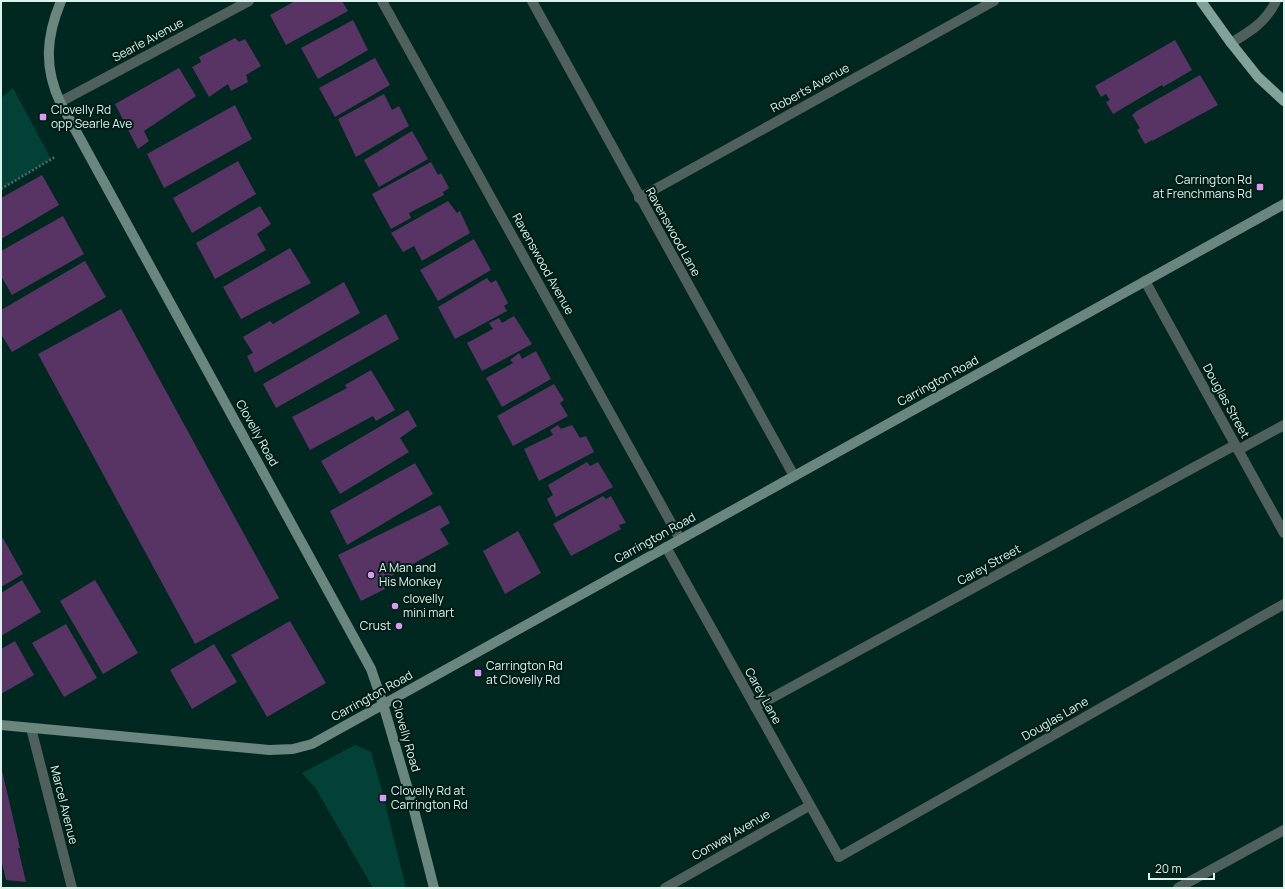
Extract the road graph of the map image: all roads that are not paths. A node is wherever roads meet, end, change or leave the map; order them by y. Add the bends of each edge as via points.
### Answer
1 (61, 1) edge
2 (249, 1) edge
3 (382, 1) edge
4 (532, 1) edge
5 (994, 1) edge
6 (1201, 1) edge
7 (1277, 1) edge
8 (1232, 43) junction
9 (1284, 101) edge
10 (60, 102) junction
11 (639, 198) junction
12 (1284, 204) edge
13 (1145, 281) junction
14 (1284, 425) edge
15 (1237, 447) junction
16 (794, 476) junction
17 (1284, 533) edge
18 (680, 539) junction
19 (666, 547) junction
20 (1284, 604) edge
21 (383, 704) junction
22 (755, 707) junction
23 (1, 725) edge
24 (31, 728) junction
25 (809, 806) junction
26 (1284, 830) edge
27 (839, 857) joint
28 (72, 888) edge
29 (434, 888) edge
30 (665, 888) edge
31 (1178, 888) edge

1 - 10 main road, Clovelly Road via 50,33 48,66 53,88
2 - 10 street, Searle Avenue
3 - 18 street, Ravenswood Avenue
4 - 11 street, Ravenswood Lane
5 - 11 street, Roberts Avenue
6 - 8 main road
7 - 8 street via 1259,24
8 - 9 main road via 1258,77
10 - 21 main road, Clovelly Road via 361,648
11 - 16 street, Ravenswood Lane
12 - 13 main road, Carrington Road
13 - 15 street, Douglas Street
13 - 16 main road, Carrington Road
14 - 15 street, Carey Street
15 - 17 street, Douglas Street
15 - 22 street, Carey Street
16 - 18 main road, Carrington Road
18 - 19 main road, Carrington Road
19 - 21 main road, Carrington Road
19 - 22 street, Carey Lane
20 - 27 street, Douglas Lane
21 - 24 main road, Carrington Road via 312,744 293,749 269,750
21 - 29 main road, Clovelly Road
22 - 25 street, Carey Lane
23 - 24 main road, Carrington Road
24 - 28 street, Marcel Avenue
25 - 27 street, Carey Lane
25 - 30 street, Conway Avenue
26 - 31 street

